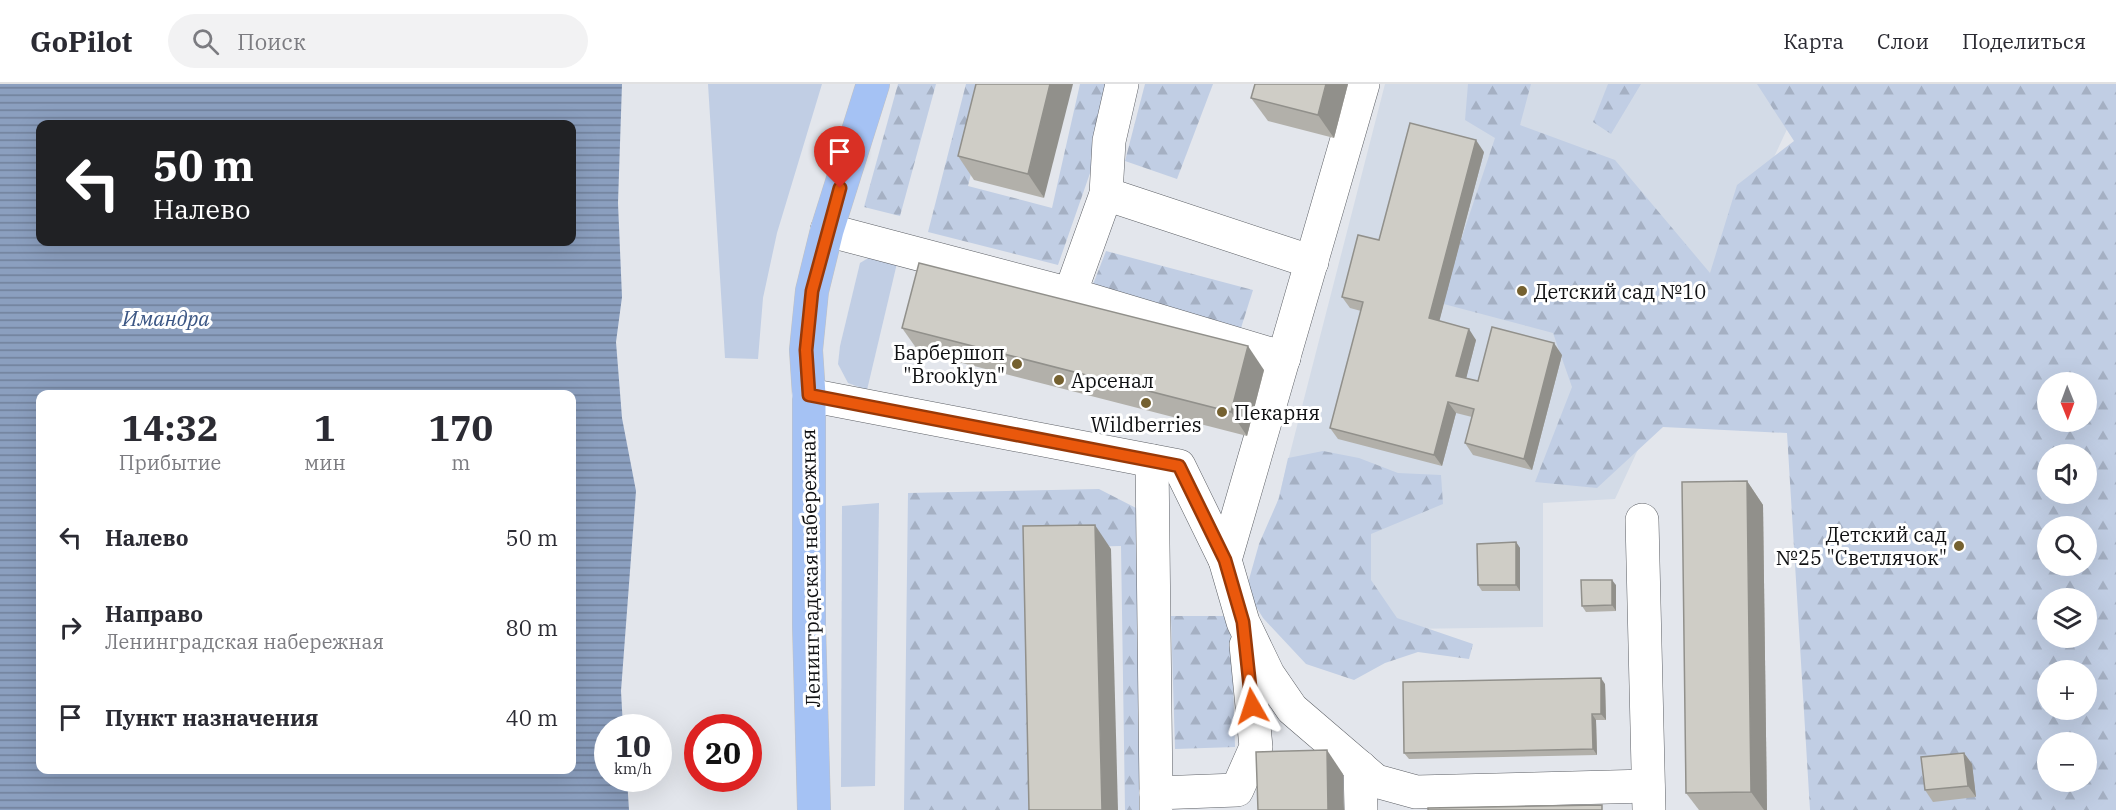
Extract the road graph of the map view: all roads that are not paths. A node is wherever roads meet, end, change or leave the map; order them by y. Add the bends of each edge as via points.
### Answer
1 (873, 84) edge
2 (1122, 84) edge
3 (1363, 84) edge
4 (1106, 194) junction
5 (827, 230) junction
6 (1312, 262) junction
7 (1070, 294) junction
8 (1284, 358) junction
9 (809, 395) junction
10 (1152, 461) junction
11 (1642, 520) dead end
12 (1225, 560) junction
13 (1243, 622) junction
14 (1360, 767) junction
15 (1648, 798) edge
16 (1403, 800) edge
17 (1156, 802) edge
18 (814, 810) edge
19 (1361, 810) edge

1 - 5 main road, Ленинградская набережная
2 - 4 lane via 1109,141
3 - 6 lane
4 - 6 lane
4 - 7 lane
5 - 7 lane
5 - 9 main road, Ленинградская набережная via 812,291 806,350
6 - 8 lane
7 - 8 lane
8 - 12 lane
9 - 10 lane
9 - 18 main road, Ленинградская набережная
10 - 12 lane via 1179,466
10 - 17 lane
11 - 15 lane
12 - 13 lane
13 - 14 lane via 1268,674 1292,709
13 - 17 lane via 1256,747 1237,790
14 - 16 lane
14 - 19 lane
15 - 16 lane via 1416,792

